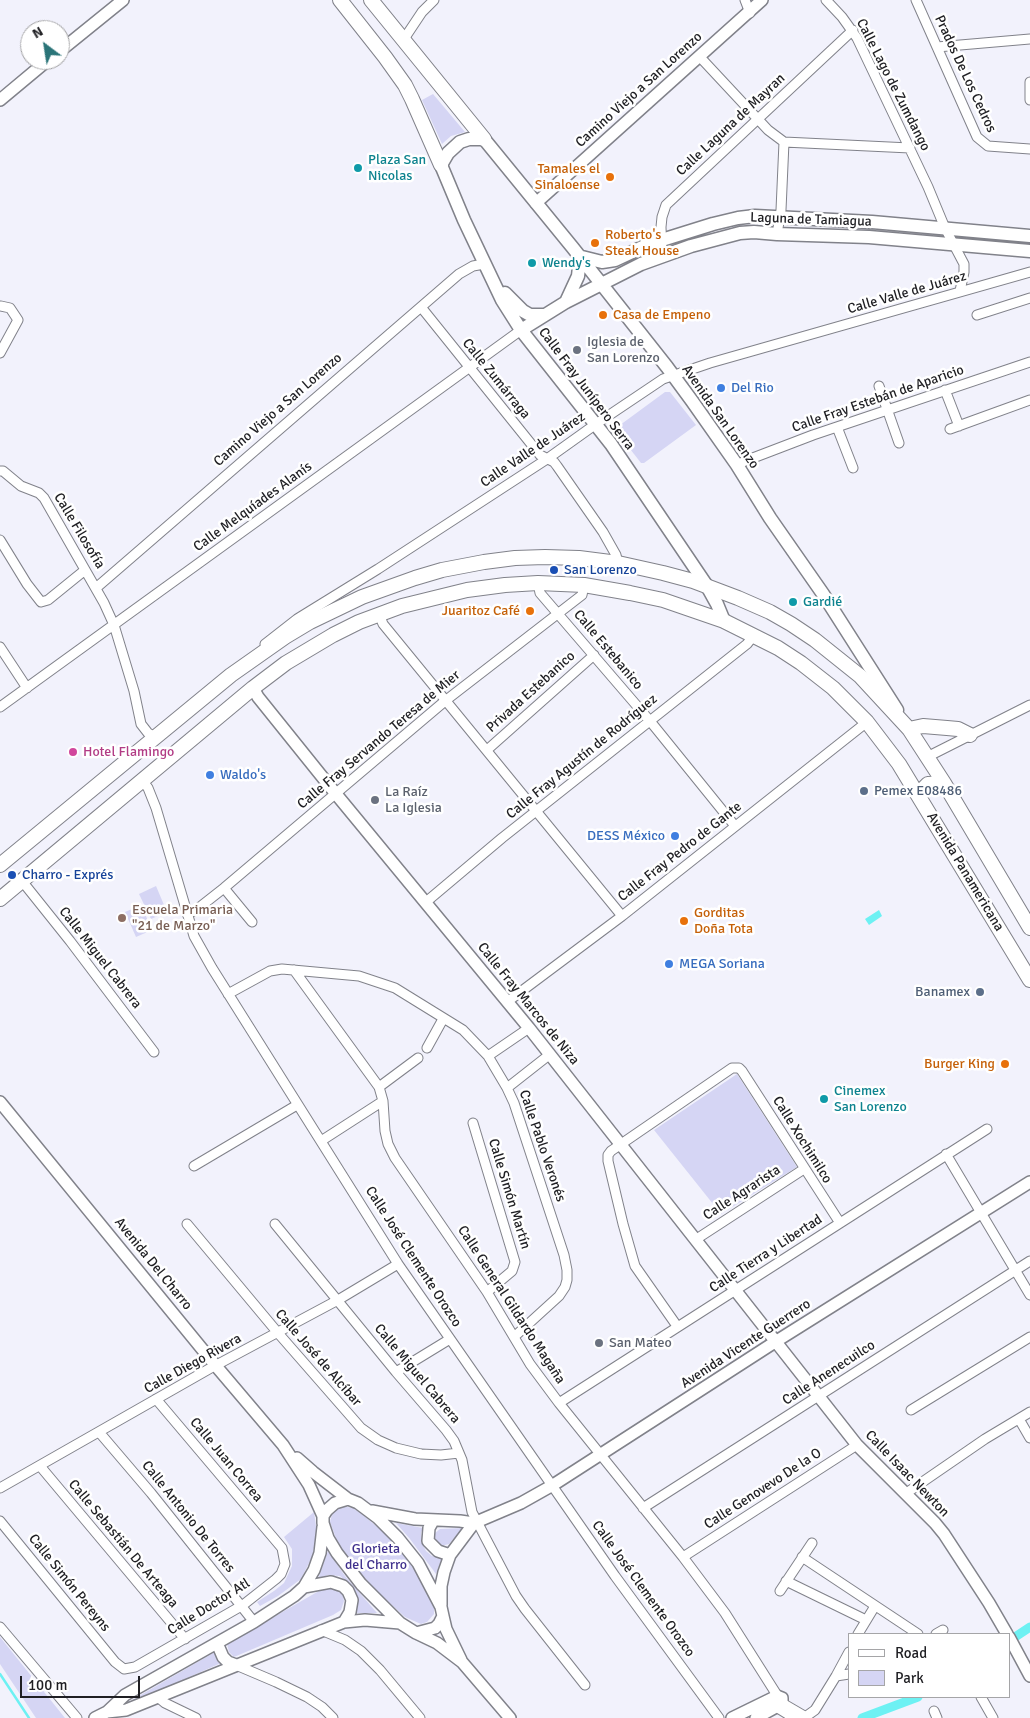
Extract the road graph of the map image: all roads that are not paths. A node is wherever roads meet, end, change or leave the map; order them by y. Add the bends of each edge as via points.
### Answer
1 (123, 0) edge
2 (340, 0) edge
3 (371, 0) edge
4 (434, 0) edge
5 (745, 0) edge
6 (762, 0) edge
7 (826, 0) edge
8 (916, 0) edge
9 (750, 13) junction
10 (852, 30) junction
11 (404, 39) junction
12 (1030, 39) edge
13 (70, 43) edge
14 (936, 47) junction
15 (700, 56) junction
16 (36, 70) edge
17 (1030, 82) edge
18 (0, 100) edge
19 (1030, 100) edge
20 (758, 120) junction
21 (484, 139) junction
22 (784, 142) junction
23 (910, 148) junction
24 (1030, 149) edge
25 (441, 165) junction
26 (536, 203) junction
27 (779, 217) junction
28 (945, 228) junction
29 (777, 234) junction
30 (1030, 236) edge
31 (661, 241) junction
32 (954, 244) junction
33 (1030, 251) edge
34 (662, 256) junction
35 (579, 257) junction
36 (484, 264) junction
37 (1030, 272) edge
38 (490, 277) junction
39 (600, 284) junction
40 (960, 291) junction
41 (1030, 298) edge
42 (566, 302) junction
43 (1, 306) edge
44 (420, 307) junction
45 (544, 315) junction
46 (977, 316) dead end
47 (521, 330) junction
48 (0, 353) edge
49 (1030, 362) edge
50 (470, 368) junction
51 (672, 375) junction
52 (879, 386) dead end
53 (945, 390) junction
54 (1030, 400) edge
55 (887, 410) junction
56 (596, 424) junction
57 (837, 427) junction
58 (899, 443) dead end
59 (547, 459) junction
60 (737, 465) junction
61 (853, 468) dead end
62 (0, 471) edge
63 (0, 540) edge
64 (618, 563) junction
65 (86, 570) junction
66 (538, 583) junction
67 (584, 585) junction
68 (707, 586) junction
69 (96, 588) junction
70 (558, 612) junction
71 (379, 614) junction
72 (724, 621) junction
73 (114, 625) junction
74 (754, 635) junction
75 (0, 647) edge
76 (594, 655) junction
77 (254, 658) junction
78 (219, 684) junction
79 (27, 688) junction
80 (253, 688) junction
81 (445, 701) junction
82 (1030, 705) edge
83 (0, 707) edge
84 (228, 708) junction
85 (650, 721) junction
86 (867, 722) junction
87 (909, 729) junction
88 (970, 734) junction
89 (155, 737) junction
90 (487, 750) junction
91 (927, 757) junction
92 (142, 780) junction
93 (944, 784) junction
94 (336, 794) junction
95 (919, 795) junction
96 (536, 811) junction
97 (735, 826) junction
98 (3, 858) edge
99 (22, 881) junction
100 (224, 888) junction
101 (0, 899) edge
102 (426, 902) junction
103 (187, 914) junction
104 (622, 916) junction
105 (252, 922) dead end
106 (1030, 928) edge
107 (294, 970) junction
108 (1030, 980) edge
109 (228, 994) junction
110 (507, 1002) junction
111 (444, 1019) junction
112 (529, 1028) junction
113 (427, 1048) dead end
114 (154, 1052) dead end
115 (549, 1055) junction
116 (488, 1056) junction
117 (418, 1058) dead end
118 (379, 1087) junction
119 (508, 1088) junction
120 (383, 1101) junction
121 (0, 1102) edge
122 (297, 1105) junction
123 (473, 1123) dead end
124 (987, 1129) dead end
125 (321, 1141) junction
126 (621, 1145) junction
127 (946, 1154) junction
128 (194, 1166) dead end
129 (804, 1169) junction
130 (1030, 1182) edge
131 (981, 1213) junction
132 (840, 1223) junction
133 (188, 1224) dead end
134 (275, 1224) dead end
135 (696, 1240) junction
136 (1030, 1262) edge
137 (398, 1264) junction
138 (1016, 1270) junction
139 (735, 1291) junction
140 (488, 1292) junction
141 (1030, 1295) edge
142 (338, 1300) junction
143 (677, 1326) junction
144 (278, 1333) junction
145 (514, 1337) junction
146 (1030, 1337) edge
147 (450, 1339) junction
148 (775, 1342) junction
149 (216, 1366) junction
150 (396, 1372) junction
151 (817, 1396) junction
152 (156, 1399) junction
153 (559, 1403) junction
154 (911, 1410) dead end
155 (1030, 1412) edge
156 (1019, 1419) junction
157 (99, 1432) junction
158 (1030, 1438) edge
159 (283, 1445) junction
160 (857, 1445) junction
161 (459, 1453) junction
162 (602, 1455) junction
163 (40, 1466) junction
164 (553, 1485) junction
165 (0, 1488) edge
166 (905, 1494) junction
167 (348, 1499) junction
168 (643, 1508) junction
169 (370, 1511) junction
170 (323, 1520) junction
171 (0, 1521) edge
172 (433, 1521) junction
173 (476, 1523) junction
174 (274, 1539) joint
175 (812, 1543) dead end
176 (450, 1555) junction
177 (683, 1557) junction
178 (802, 1557) junction
179 (786, 1581) junction
180 (304, 1587) junction
181 (780, 1591) dead end
182 (242, 1606) junction
183 (875, 1606) junction
184 (442, 1612) junction
185 (866, 1620) junction
186 (254, 1622) junction
187 (344, 1622) junction
188 (400, 1623) junction
189 (0, 1627) edge
190 (321, 1630) junction
191 (416, 1633) junction
192 (859, 1633) edge
193 (916, 1633) edge
194 (1006, 1633) edge
195 (185, 1639) junction
196 (1010, 1639) edge
197 (217, 1643) junction
198 (848, 1654) edge
199 (115, 1662) joint
200 (462, 1662) junction
201 (236, 1665) junction
202 (848, 1674) edge
203 (836, 1676) junction
204 (1030, 1676) edge
205 (586, 1685) dead end
206 (159, 1698) junction
207 (982, 1698) edge
208 (776, 1699) junction
209 (107, 1712) junction
210 (77, 1718) edge
211 (95, 1718) edge
212 (196, 1718) edge
213 (333, 1718) edge
214 (420, 1718) edge
215 (510, 1718) edge
216 (719, 1718) edge
217 (732, 1718) edge
218 (756, 1718) edge
219 (794, 1718) edge
220 (805, 1718) edge
221 (993, 1718) edge

1 - 13 street
2 - 25 main road via 404,85
3 - 11 main road
4 - 11 street
5 - 9 street
6 - 9 street, Camino Viejo a San Lorenzo
7 - 10 street, Calle Lago de Zumdango
8 - 14 street, Prados De Los Cedros
9 - 15 street, Camino Viejo a San Lorenzo
10 - 20 street, Calle Laguna de Mayran
10 - 23 street, Calle Lago de Zumdango
11 - 21 main road
12 - 14 street
14 - 24 street, Prados De Los Cedros via 980,141 988,146
15 - 20 street
15 - 26 street, Camino Viejo a San Lorenzo
16 - 18 street
17 - 19 street
20 - 22 street
20 - 31 street, Calle Laguna de Mayran via 666,205
21 - 25 main road via 460,142
21 - 26 main road, Avenida San Lorenzo
22 - 23 street
22 - 27 street
23 - 28 street, Calle Lago de Zumdango
25 - 36 main road, Calle Fray Junípero Serra
26 - 35 main road, Avenida San Lorenzo
27 - 28 main road, Laguna de Tamiagua
27 - 29 street
27 - 31 main road, Laguna de Tamiagua via 738,218
28 - 30 main road, Laguna de Tamiagua
28 - 32 street, Calle Lago de Zumdango
29 - 32 main road, Laguna de Tamiagua
29 - 34 main road, Laguna de Tamiagua via 740,233
31 - 34 street, Calle Laguna de Mayran
31 - 35 main road, Laguna de Tamiagua via 615,260 602,262
32 - 33 main road, Laguna de Tamiagua
32 - 40 street, Calle Lago de Zumdango via 964,264
34 - 39 main road, Laguna de Tamiagua
35 - 39 main road, Avenida San Lorenzo
35 - 42 main road via 578,276
36 - 38 main road, Calle Fray Junípero Serra
36 - 44 street, Camino Viejo a San Lorenzo via 460,274
37 - 40 street, Calle Valle de Juárez
38 - 45 main road via 523,311
38 - 47 main road, Calle Fray Junípero Serra
39 - 42 main road, Laguna de Tamiagua
39 - 51 main road, Avenida San Lorenzo
40 - 51 street, Calle Valle de Juárez
41 - 46 street
42 - 45 main road, Laguna de Tamiagua
43 - 48 street via 10,308 18,320
44 - 50 street, Calle Zumárraga
44 - 69 street, Camino Viejo a San Lorenzo
45 - 47 main road, Laguna de Tamiagua
47 - 50 street, Calle Melquíades Alanís
47 - 56 main road, Calle Fray Junípero Serra
49 - 53 street, Calle Fray Estebán de Aparicio
50 - 59 street, Calle Zumárraga via 540,455
50 - 73 street, Calle Melquíades Alanís
51 - 56 street, Calle Valle de Juárez
51 - 60 main road, Avenida San Lorenzo
52 - 55 street
53 - 54 street via 954,428
53 - 55 street, Calle Fray Estebán de Aparicio
55 - 57 street, Calle Fray Estebán de Aparicio
55 - 58 street
56 - 59 street, Calle Valle de Juárez
56 - 68 main road, Calle Fray Junípero Serra
57 - 60 street, Calle Fray Estebán de Aparicio
57 - 61 street
59 - 64 street, Calle Zumárraga via 554,462 580,497
59 - 77 street, Calle Valle de Juárez via 297,619 267,642
60 - 87 main road, Avenida San Lorenzo
62 - 65 street, Calle Filosofía via 44,498
63 - 65 street via 41,602
64 - 68 main road, Avenida Panamericana via 663,572
64 - 77 main road, Avenida Panamericana via 545,557 484,562 442,570 389,586 338,608
65 - 69 street, Calle Filosofía
66 - 67 main road, Avenida Panamericana
66 - 70 street, Calle Estebanico via 540,592
66 - 71 main road, Avenida Panamericana via 467,590
67 - 70 street, Calle Fray Servando Teresa de Mier via 582,595
67 - 72 main road, Avenida Panamericana via 663,600
68 - 72 main road, Calle Fray Junípero Serra
68 - 87 main road, Avenida Panamericana via 770,612 815,640 860,676
69 - 73 street, Calle Filosofía
70 - 76 street, Calle Estebanico
70 - 81 street, Calle Fray Servando Teresa de Mier
71 - 80 main road, Avenida Panamericana via 307,649
71 - 81 street via 383,624
72 - 74 main road, Avenida Panamericana
73 - 79 street, Calle Melquíades Alanís
73 - 89 street via 141,724
74 - 85 street, Calle Fray Agustín de Rodríguez
74 - 86 main road, Avenida Panamericana via 815,674
75 - 79 street
76 - 85 street, Calle Estebanico
76 - 90 street, Privada Estebanico
77 - 78 main road, Avenida Panamericana
77 - 80 main road via 248,674
78 - 84 main road via 229,687 233,693
78 - 89 main road, Avenida Panamericana
79 - 83 street, Calle Melquíades Alanís
80 - 84 main road, Avenida Panamericana
80 - 94 street, Calle Fray Marcos de Niza
81 - 90 street
81 - 94 street, Calle Fray Servando Teresa de Mier
82 - 88 street
84 - 92 main road, Avenida Panamericana
85 - 96 street, Calle Fray Agustín de Rodríguez
85 - 97 street, Calle Estebanico
86 - 95 main road, Avenida Panamericana
86 - 97 street, Calle Fray Pedro de Gante
87 - 88 main road via 923,726 958,729
87 - 91 main road, Avenida Panamericana
88 - 91 street
89 - 98 main road, Avenida Panamericana
90 - 96 street
91 - 93 main road, Avenida Panamericana
92 - 99 main road, Avenida Panamericana
92 - 103 street, Calle José Clemente Orozco via 156,808
93 - 95 main road via 928,784
93 - 106 main road, Avenida Panamericana
94 - 100 street, Calle Fray Servando Teresa de Mier
94 - 102 street, Calle Fray Marcos de Niza
95 - 108 main road, Avenida Panamericana
96 - 102 street, Calle Fray Agustín de Rodríguez
96 - 104 street
97 - 104 street, Calle Fray Pedro de Gante
99 - 101 main road, Avenida Panamericana
99 - 114 street, Calle Miguel Cabrera
100 - 103 street, Calle Fray Servando Teresa de Mier
100 - 105 street
102 - 110 street, Calle Fray Marcos de Niza
103 - 109 street, Calle José Clemente Orozco via 201,949
104 - 110 street, Calle Fray Pedro de Gante
107 - 109 street, Calle Pablo Veronés via 270,971
107 - 111 street, Calle Pablo Veronés via 376,980 395,988
107 - 118 street, Calle General Gildardo Magaña
109 - 122 street, Calle José Clemente Orozco
110 - 112 street, Calle Fray Marcos de Niza
111 - 113 street
111 - 116 street, Calle Pablo Veronés via 463,1030
112 - 115 street, Calle Fray Marcos de Niza
112 - 116 street
115 - 119 street
115 - 126 street, Calle Fray Marcos de Niza
116 - 119 street, Calle Pablo Veronés
117 - 118 street
118 - 120 street, Calle General Gildardo Magaña
119 - 145 street, Calle Pablo Veronés via 567,1270 565,1288 559,1296
120 - 125 street
120 - 140 street, Calle General Gildardo Magaña via 385,1131 391,1151
121 - 149 street, Avenida Del Charro
122 - 125 street, Calle José Clemente Orozco
122 - 128 street
123 - 140 street, Calle Simón Martín via 515,1262 512,1270
124 - 127 street, Calle Tierra y Libertad
125 - 137 street, Calle José Clemente Orozco
126 - 129 street, Calle Xochimilco via 732,1068 739,1068
126 - 135 street, Calle Fray Marcos de Niza
126 - 143 street via 611,1151 608,1161 632,1257 639,1273
127 - 131 street
127 - 132 street, Calle Tierra y Libertad
129 - 132 street, Calle Xochimilco
129 - 135 street, Calle Agrarista
130 - 131 street, Avenida Vicente Guerrero
131 - 138 street
131 - 148 street, Avenida Vicente Guerrero
132 - 139 street, Calle Tierra y Libertad
133 - 144 street, Calle José de Alcíbar
134 - 142 street, Calle Miguel Cabrera
135 - 139 street, Calle Fray Marcos de Niza
136 - 138 street, Calle Anenecuilco
137 - 142 street, Calle Diego Rivera
137 - 147 street, Calle José Clemente Orozco
138 - 141 street
138 - 151 street, Calle Anenecuilco
139 - 143 street, Calle Tierra y Libertad
139 - 148 street, Calle Fray Marcos de Niza
140 - 145 street, Calle General Gildardo Magaña
142 - 144 street, Calle Diego Rivera
142 - 150 street, Calle Miguel Cabrera
143 - 153 street, Calle Tierra y Libertad
144 - 149 street, Calle Diego Rivera
144 - 161 street, Calle José de Alcíbar via 349,1416 378,1440 421,1454
145 - 153 street, Calle General Gildardo Magaña
146 - 154 street
147 - 150 street
147 - 164 street, Calle José Clemente Orozco
148 - 151 street, Calle Isaac Newton
148 - 162 street, Avenida Vicente Guerrero
149 - 152 street, Calle Diego Rivera
149 - 159 street, Avenida Del Charro
150 - 161 street, Calle Miguel Cabrera via 446,1430
151 - 160 street, Calle Isaac Newton
151 - 168 street, Calle Anenecuilco
152 - 157 street, Calle Diego Rivera
152 - 174 street, Calle Juan Correa
153 - 162 street, Calle General Gildardo Magaña
155 - 156 street
156 - 158 street
156 - 166 street
157 - 163 street, Calle Diego Rivera
157 - 182 street, Calle Antonio De Torres
159 - 167 street, Avenida Del Charro
159 - 170 street, Avenida Del Charro via 306,1479
160 - 166 street, Calle Isaac Newton
160 - 177 street, Calle Genovevo De la O
161 - 173 street, Calle Miguel Cabrera
162 - 164 street, Avenida Vicente Guerrero
162 - 168 street, Calle General Gildardo Magaña
163 - 165 street, Calle Diego Rivera
163 - 195 street, Calle Sebastián De Arteaga
164 - 173 street, Avenida Vicente Guerrero
164 - 216 street, Calle José Clemente Orozco
166 - 194 street, Calle Isaac Newton via 944,1534
167 - 169 street, Avenida Del Charro
167 - 170 street via 335,1503
168 - 177 street, Calle General Gildardo Magaña
169 - 172 street
169 - 184 street via 408,1550 427,1579
170 - 180 street via 320,1553
170 - 188 street, Avenida Del Charro via 328,1538 351,1572
171 - 199 street, Calle Simón Pereyns
172 - 173 street
172 - 176 street via 428,1528 428,1541 438,1551
173 - 176 street
173 - 205 street, Calle Miguel Cabrera via 525,1609
174 - 182 street, Calle Doctor Atl via 282,1548 283,1569 276,1579
175 - 178 street
176 - 184 street via 441,1586
177 - 208 street, Calle General Gildardo Magaña via 725,1613
178 - 179 street
178 - 183 street
179 - 181 street
179 - 185 street
180 - 186 street
180 - 187 street via 331,1582 343,1586 352,1600
182 - 186 street, Calle Antonio De Torres
182 - 195 street, Calle Doctor Atl
183 - 185 street
183 - 193 street
184 - 191 street via 435,1628
184 - 200 street via 446,1629
185 - 192 street
186 - 197 street
187 - 188 street
187 - 190 street
188 - 191 street
189 - 210 street
190 - 201 street
190 - 214 street via 361,1651
191 - 200 street via 437,1643
195 - 199 street, Calle Doctor Atl via 135,1667 124,1668
196 - 204 street, Calle Isaac Newton
197 - 201 street via 222,1656
197 - 209 street via 125,1695
198 - 203 street
200 - 215 street
201 - 206 street
201 - 213 street via 307,1698
202 - 203 street
203 - 220 street via 815,1710
206 - 209 street via 126,1710
206 - 212 street
207 - 221 street
208 - 217 street
208 - 218 street
208 - 219 street
208 - 220 street
209 - 211 street

